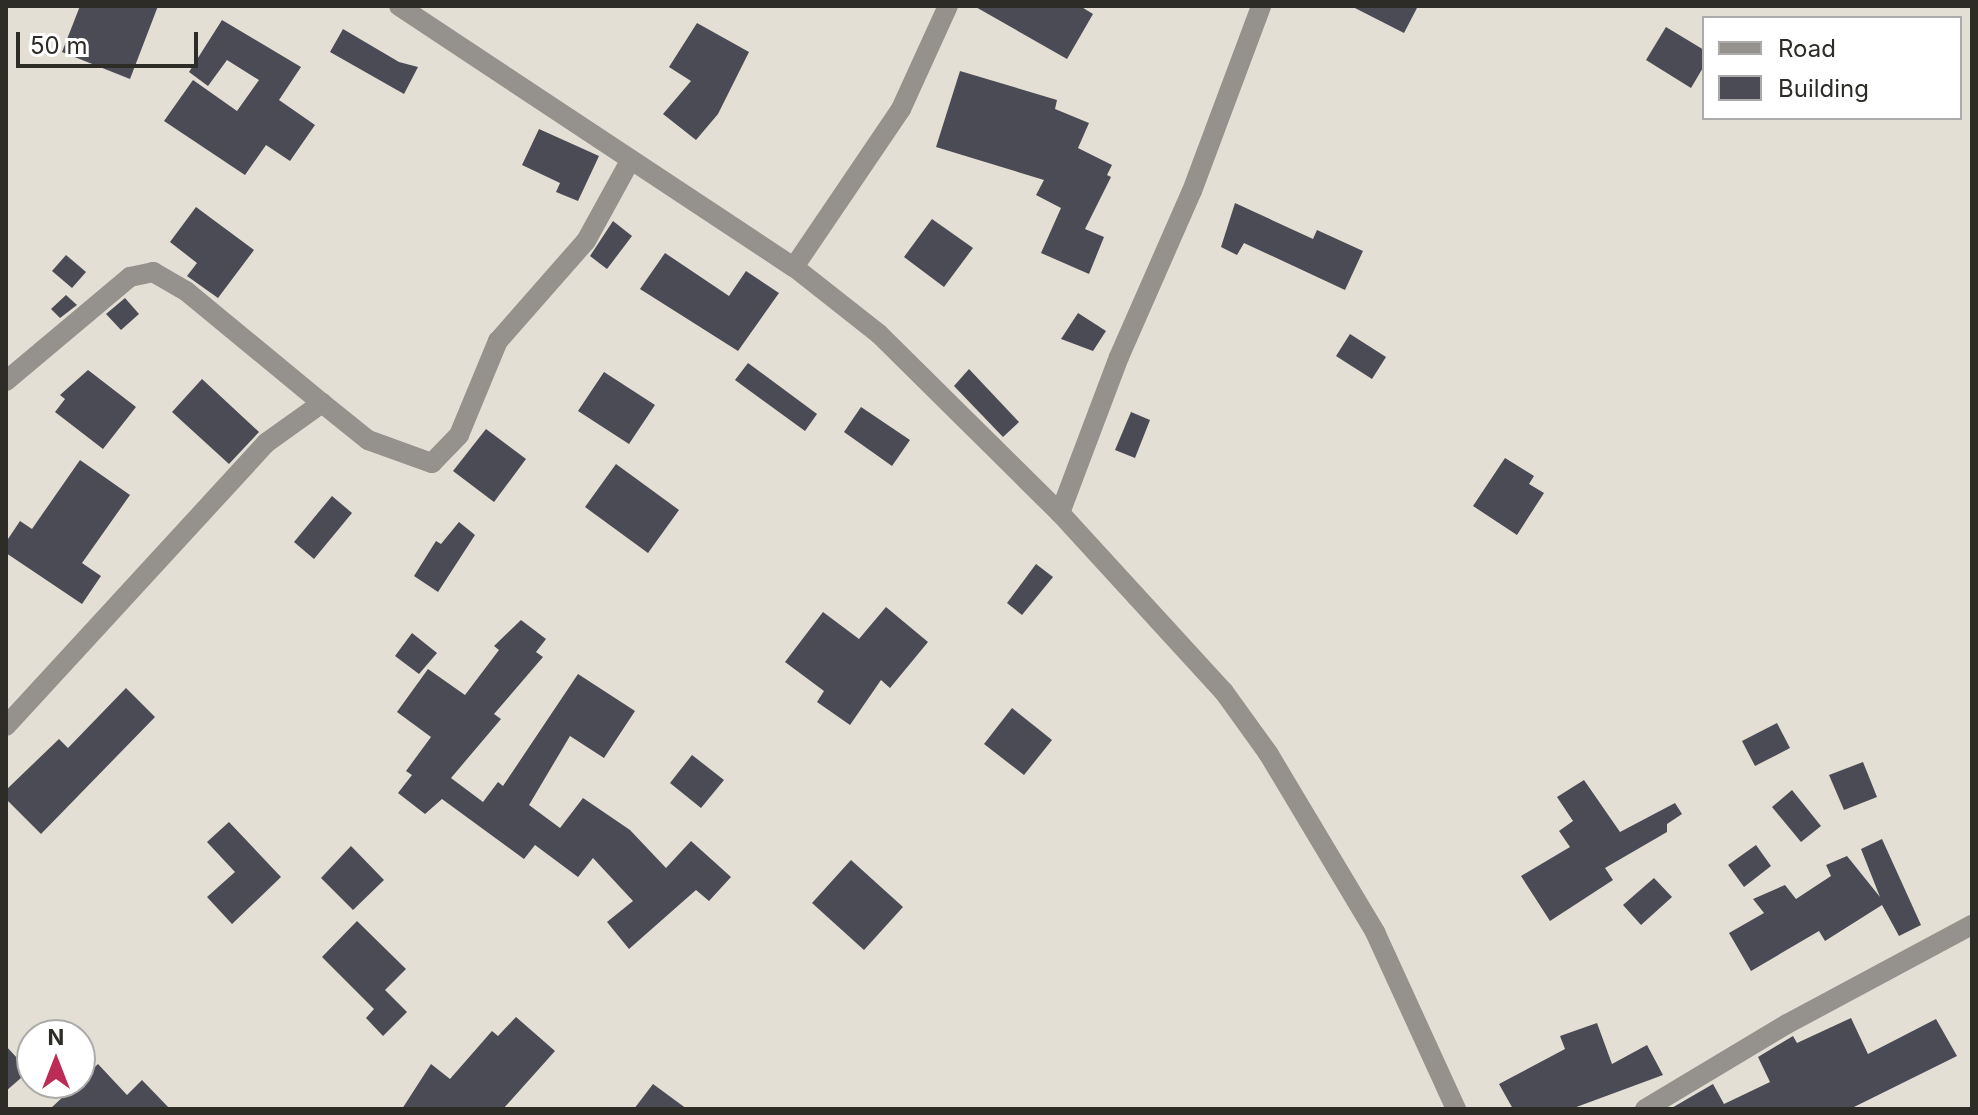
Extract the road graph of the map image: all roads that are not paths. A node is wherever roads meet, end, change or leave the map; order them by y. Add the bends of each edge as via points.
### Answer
1 (399, 6) edge
2 (948, 6) edge
3 (1261, 6) edge
4 (630, 161) junction
5 (794, 267) junction
6 (6, 381) edge
7 (322, 403) junction
8 (1060, 513) junction
9 (6, 726) edge
10 (1972, 925) edge
11 (1456, 1109) edge
12 (1645, 1109) edge

1 - 4 street
2 - 5 street via 901,109
3 - 8 street via 1192,191 1119,357
4 - 5 street
4 - 7 street via 586,241 498,341 459,435 432,463 368,440
5 - 8 street via 879,334
6 - 7 street via 130,277 153,272 186,291
7 - 9 street via 266,443
8 - 11 street via 1224,692 1268,753 1375,932
10 - 12 street via 1787,1024

